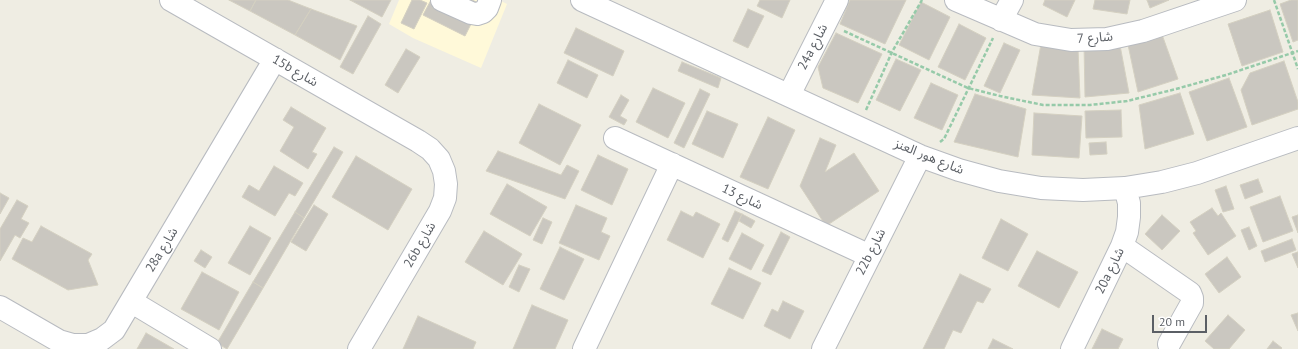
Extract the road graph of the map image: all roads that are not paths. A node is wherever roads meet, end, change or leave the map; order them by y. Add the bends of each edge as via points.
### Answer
1 (171, 0) edge
2 (442, 0) edge
3 (490, 0) edge
4 (582, 0) edge
5 (836, 0) edge
6 (956, 0) edge
7 (1012, 0) edge
8 (1234, 0) edge
9 (1001, 20) junction
10 (275, 59) junction
11 (789, 95) junction
12 (615, 138) dead end
13 (1298, 138) edge
14 (418, 142) joint
15 (920, 156) junction
16 (672, 164) junction
17 (1125, 188) junction
18 (1122, 246) junction
19 (870, 256) junction
20 (132, 302) junction
21 (0, 307) edge
22 (1169, 344) dead end
23 (210, 349) edge
24 (359, 349) edge
25 (584, 349) edge
26 (823, 349) edge
27 (1072, 349) edge

1 - 10 street, 15b شارع
2 - 3 street via 477,14 487,8
4 - 11 street, شارع هور العنز
5 - 11 street, 24a شارع
6 - 9 street, شارع 7
7 - 9 street
8 - 9 street, شارع 7 via 1143,31 1107,39 1071,40 1035,34
10 - 14 street, 15b شارع
10 - 20 street, 28a شارع
11 - 15 street, شارع هور العنز
12 - 16 street, شارع 13
13 - 17 street, شارع هور العنز via 1198,173
14 - 24 street, 26b شارع via 430,149 439,159 446,184 445,198
15 - 17 street, شارع هور العنز via 1000,181 1041,188
15 - 19 street, 22b شارع
16 - 19 street, شارع 13
16 - 25 street
17 - 18 street, 20a شارع via 1129,217
18 - 22 street via 1190,293 1192,303
18 - 27 street, 20a شارع
19 - 26 street, 22b شارع
20 - 21 street, 28a شارع via 114,330 88,345 73,345 59,341
20 - 23 street

